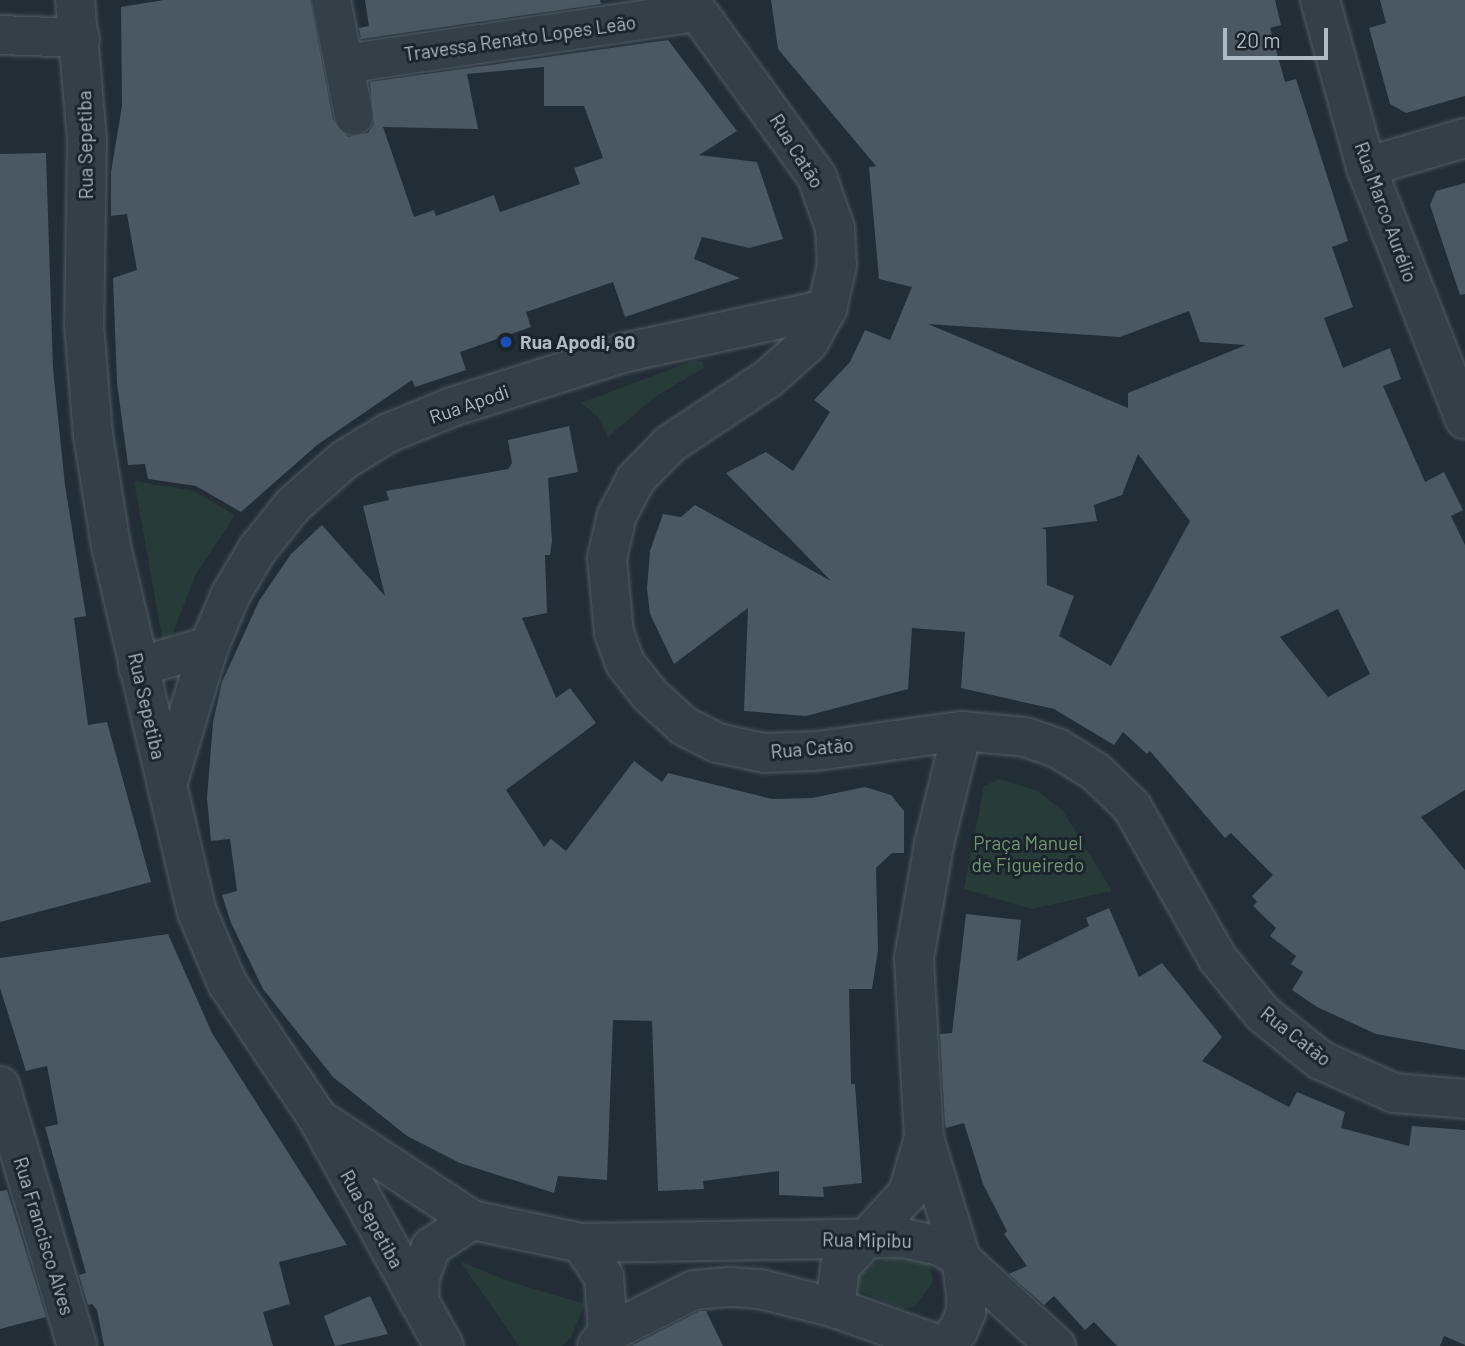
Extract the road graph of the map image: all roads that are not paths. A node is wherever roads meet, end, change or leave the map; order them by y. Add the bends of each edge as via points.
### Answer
1 (75, 0) edge
2 (331, 0) edge
3 (1320, 0) edge
4 (693, 6) edge
5 (0, 35) edge
6 (80, 38) junction
7 (344, 64) junction
8 (354, 117) dead end
9 (1465, 138) edge
10 (1366, 167) junction
11 (827, 309) junction
12 (1465, 419) edge
13 (209, 646) junction
14 (138, 667) junction
15 (189, 712) junction
16 (962, 731) junction
17 (156, 745) junction
18 (166, 789) junction
19 (0, 1086) edge
20 (1465, 1100) edge
21 (317, 1117) junction
22 (924, 1138) junction
23 (472, 1220) junction
24 (868, 1238) junction
25 (581, 1243) junction
26 (682, 1244) junction
27 (961, 1259) junction
28 (694, 1290) junction
29 (419, 1302) junction
30 (835, 1308) junction
31 (603, 1340) edge
32 (77, 1346) edge
33 (444, 1346) edge
34 (943, 1346) edge
35 (1056, 1346) edge

1 - 6 street, Rua Sepetiba
2 - 7 street
3 - 10 street, Rua Marco Aurélio
4 - 7 street, Travessa Renato Lopes Leão
4 - 11 street, Rua Catão via 817,177 835,228 837,265
5 - 6 street
6 - 14 street, Rua Sepetiba via 87,141 84,324 93,435
7 - 8 street
9 - 10 street
10 - 12 street, Rua Marco Aurélio
11 - 13 street, Rua Apodi via 623,353 452,407 388,433 344,460 293,505 257,550
11 - 16 street, Rua Catão via 807,343 769,378 670,444 636,479 617,515 607,558 614,633 625,663 650,695 684,726 718,743 764,753 817,751
13 - 14 street
13 - 15 street, Rua Apodi
14 - 17 street, Rua Sepetiba
15 - 17 street, Rua Apodi
15 - 18 street, Rua Apodi
16 - 20 street, Rua Catão via 1025,737 1057,748 1096,772 1132,807 1218,959 1263,1014 1320,1060 1394,1093
16 - 22 street via 934,844 914,958
17 - 18 street, Rua Sepetiba
18 - 21 street, Rua Sepetiba via 197,912 227,983
19 - 32 street, Rua Francisco Alves
21 - 23 street, Rua Mipibu
21 - 29 street, Rua Sepetiba
22 - 24 street via 908,1193
22 - 27 street
23 - 25 street, Rua Mipibu
23 - 29 street via 431,1247 420,1277
24 - 26 street, Rua Mipibu
24 - 27 street, Rua Mipibu via 926,1242
24 - 30 street via 840,1267
25 - 26 street, Rua Mipibu
25 - 31 street via 604,1277
26 - 28 street
27 - 34 street via 966,1312 958,1331
27 - 35 street, Rua Mipibu
28 - 30 street via 760,1289
28 - 31 street
29 - 33 street, Rua Sepetiba
30 - 34 street

